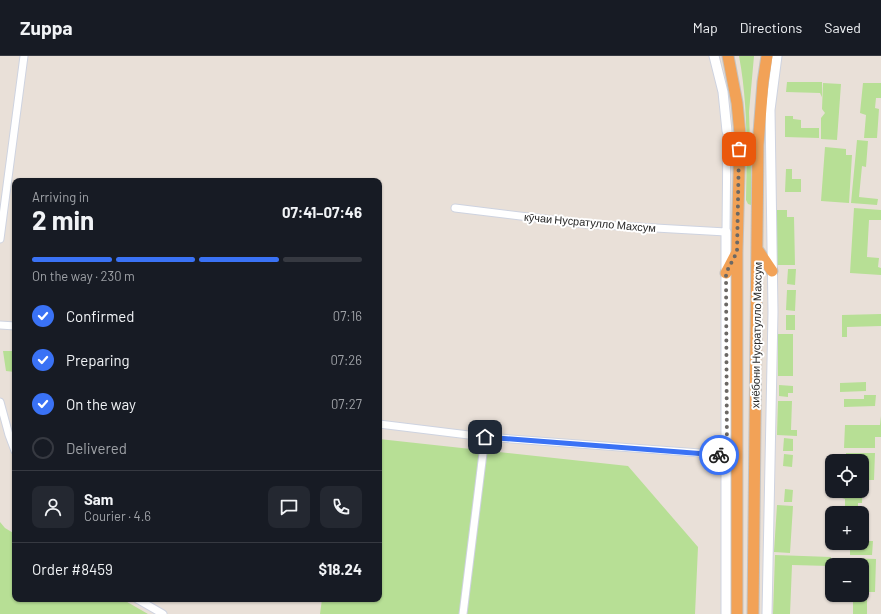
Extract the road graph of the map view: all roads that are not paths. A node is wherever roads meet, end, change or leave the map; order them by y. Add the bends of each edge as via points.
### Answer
1 (24, 56) edge
2 (714, 56) edge
3 (728, 56) edge
4 (767, 56) edge
5 (777, 56) edge
6 (727, 131) joint
7 (455, 208) dead end
8 (726, 232) junction
9 (0, 239) edge
10 (757, 249) junction
11 (737, 252) junction
12 (772, 271) junction
13 (726, 273) junction
14 (0, 325) edge
15 (12, 326) edge
16 (0, 402) edge
17 (382, 424) edge
18 (485, 437) junction
19 (12, 441) edge
20 (727, 455) junction
21 (142, 602) edge
22 (737, 610) edge
23 (753, 610) edge
24 (163, 614) edge
25 (463, 614) edge
26 (726, 614) edge
27 (768, 614) edge

1 - 9 street
2 - 6 street via 723,92
3 - 11 highway, хиёбони Нусратулло Махсум via 740,134
4 - 10 highway, хиёбони Нусратулло Махсум via 758,145
5 - 12 street via 770,110
6 - 8 street
7 - 8 street, кӯчаи Нусратулло Махсум via 585,224
8 - 13 street
10 - 12 highway
10 - 23 highway, хиёбони Нусратулло Махсум
11 - 13 highway
11 - 22 highway, хиёбони Нусратулло Махсум
12 - 27 street
13 - 20 street
14 - 15 street
16 - 19 street
17 - 18 street
18 - 20 street
18 - 25 street
20 - 26 street
21 - 24 street
22 - 23 highway

